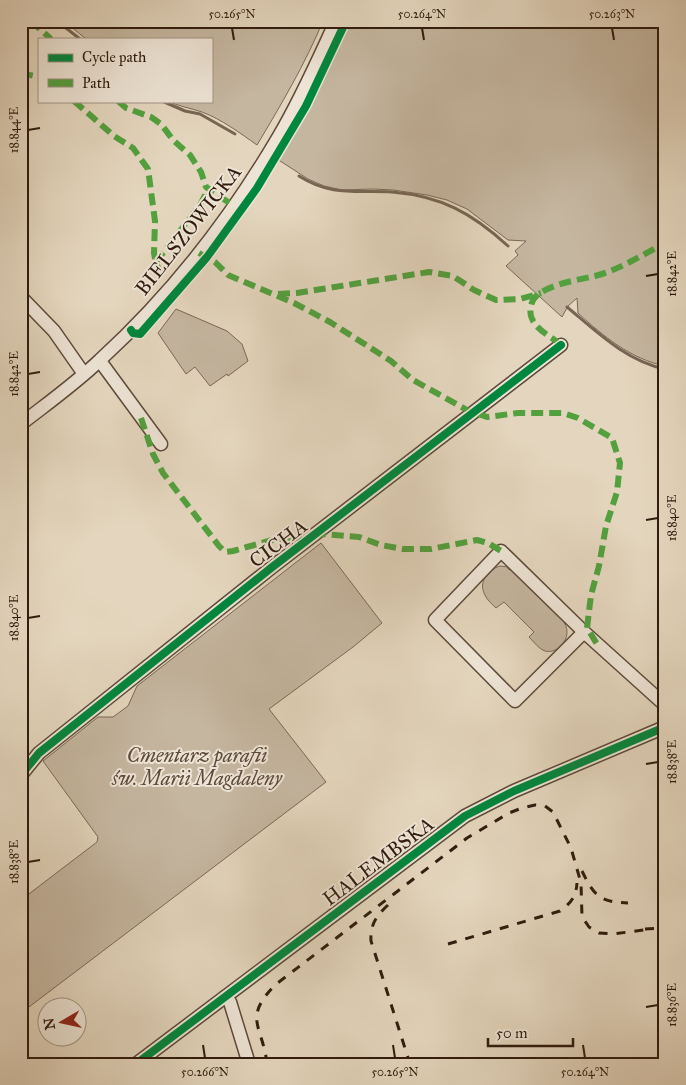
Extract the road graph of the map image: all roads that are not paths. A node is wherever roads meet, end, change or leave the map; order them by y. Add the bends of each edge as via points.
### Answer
1 (336, 21) edge
2 (21, 297) edge
3 (561, 345) dead end
4 (100, 361) junction
5 (84, 374) junction
6 (21, 424) edge
7 (161, 444) dead end
8 (584, 632) junction
9 (665, 705) edge
10 (665, 727) edge
11 (21, 774) edge
12 (225, 997) junction
13 (136, 1064) edge
14 (249, 1064) edge

1 - 4 street, BIELSZOWICKA via 300,97 252,179 201,249 156,303
2 - 5 street via 54,330
3 - 11 street, CICHA via 228,602 39,753
4 - 5 street, BIELSZOWICKA
4 - 7 street
5 - 6 street, BIELSZOWICKA
8 - 8 street via 515,701 434,620 501,551
8 - 9 street
10 - 12 street, HALEMBSKA via 514,791 465,816
12 - 13 street, HALEMBSKA
12 - 14 street via 230,1002

